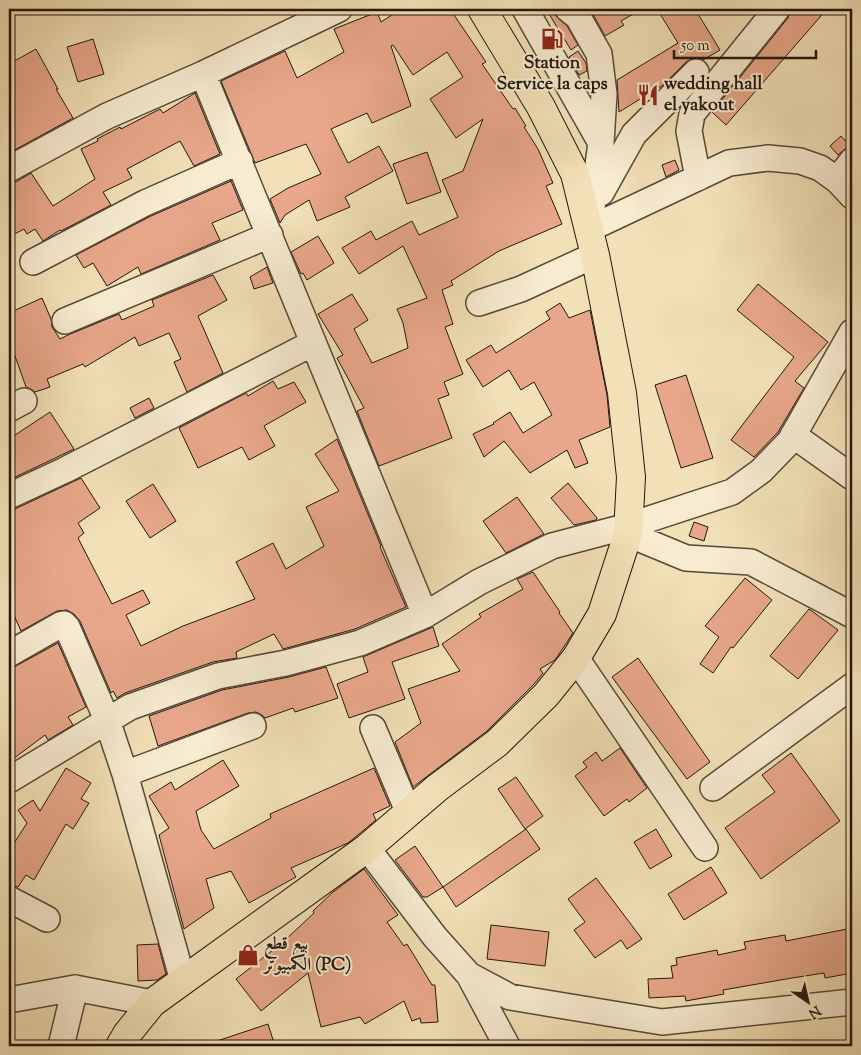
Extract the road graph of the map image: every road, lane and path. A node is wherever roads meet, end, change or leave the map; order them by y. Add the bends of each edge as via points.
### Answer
1 (340, 9) edge
2 (482, 9) edge
3 (525, 9) edge
4 (568, 9) edge
5 (777, 9) edge
6 (696, 72) dead end
7 (203, 74) junction
8 (601, 143) junction
9 (240, 161) junction
10 (852, 161) edge
11 (9, 169) edge
12 (698, 178) junction
13 (845, 188) edge
14 (590, 219) junction
15 (270, 235) junction
16 (596, 255) junction
17 (33, 262) dead end
18 (479, 303) dead end
19 (65, 321) dead end
20 (852, 332) edge
21 (313, 343) junction
22 (793, 435) junction
23 (852, 477) edge
24 (9, 496) edge
25 (628, 530) junction
26 (425, 615) junction
27 (852, 615) edge
28 (9, 654) edge
29 (576, 658) junction
30 (852, 686) edge
31 (107, 720) junction
32 (253, 726) dead end
33 (373, 728) dead end
34 (125, 774) junction
35 (9, 780) edge
36 (713, 788) dead end
37 (408, 811) junction
38 (367, 848) junction
39 (705, 848) dead end
40 (9, 899) edge
41 (47, 919) dead end
42 (469, 975) junction
43 (183, 980) junction
44 (75, 988) junction
45 (9, 1000) edge
46 (852, 1002) edge
47 (152, 1003) junction
48 (61, 1046) edge
49 (120, 1046) edge
50 (507, 1046) edge

1 - 7 street
2 - 14 main road via 541,107 575,174
3 - 8 street
4 - 8 street via 578,17 599,54 604,94
5 - 12 street via 692,114 689,131
6 - 14 street via 634,134
7 - 9 street
7 - 11 street via 107,116
8 - 14 street
9 - 15 street
9 - 17 street via 145,203
10 - 13 street
12 - 13 street via 729,164 768,158 800,161 820,168
12 - 14 street
14 - 16 main road
15 - 19 street
15 - 21 street
16 - 18 street via 521,289
16 - 25 main road via 622,393 631,477
20 - 22 street
21 - 24 street
21 - 26 street
22 - 23 street
22 - 25 street via 761,471 732,492
25 - 26 street via 552,546 479,582
25 - 27 street via 686,558 751,562
25 - 29 main road via 602,614
26 - 31 street via 360,643 286,663 218,676 130,707
28 - 31 street via 64,624
29 - 37 main road via 546,695 497,743
29 - 39 street
30 - 36 street
31 - 34 street
31 - 35 street
32 - 34 street
33 - 37 street
34 - 43 street
37 - 38 main road
38 - 42 street via 435,937
38 - 43 main road
40 - 41 street
42 - 46 street via 510,997 662,1022
42 - 50 street
43 - 47 main road
44 - 45 street
44 - 47 street
44 - 48 street
47 - 49 main road

